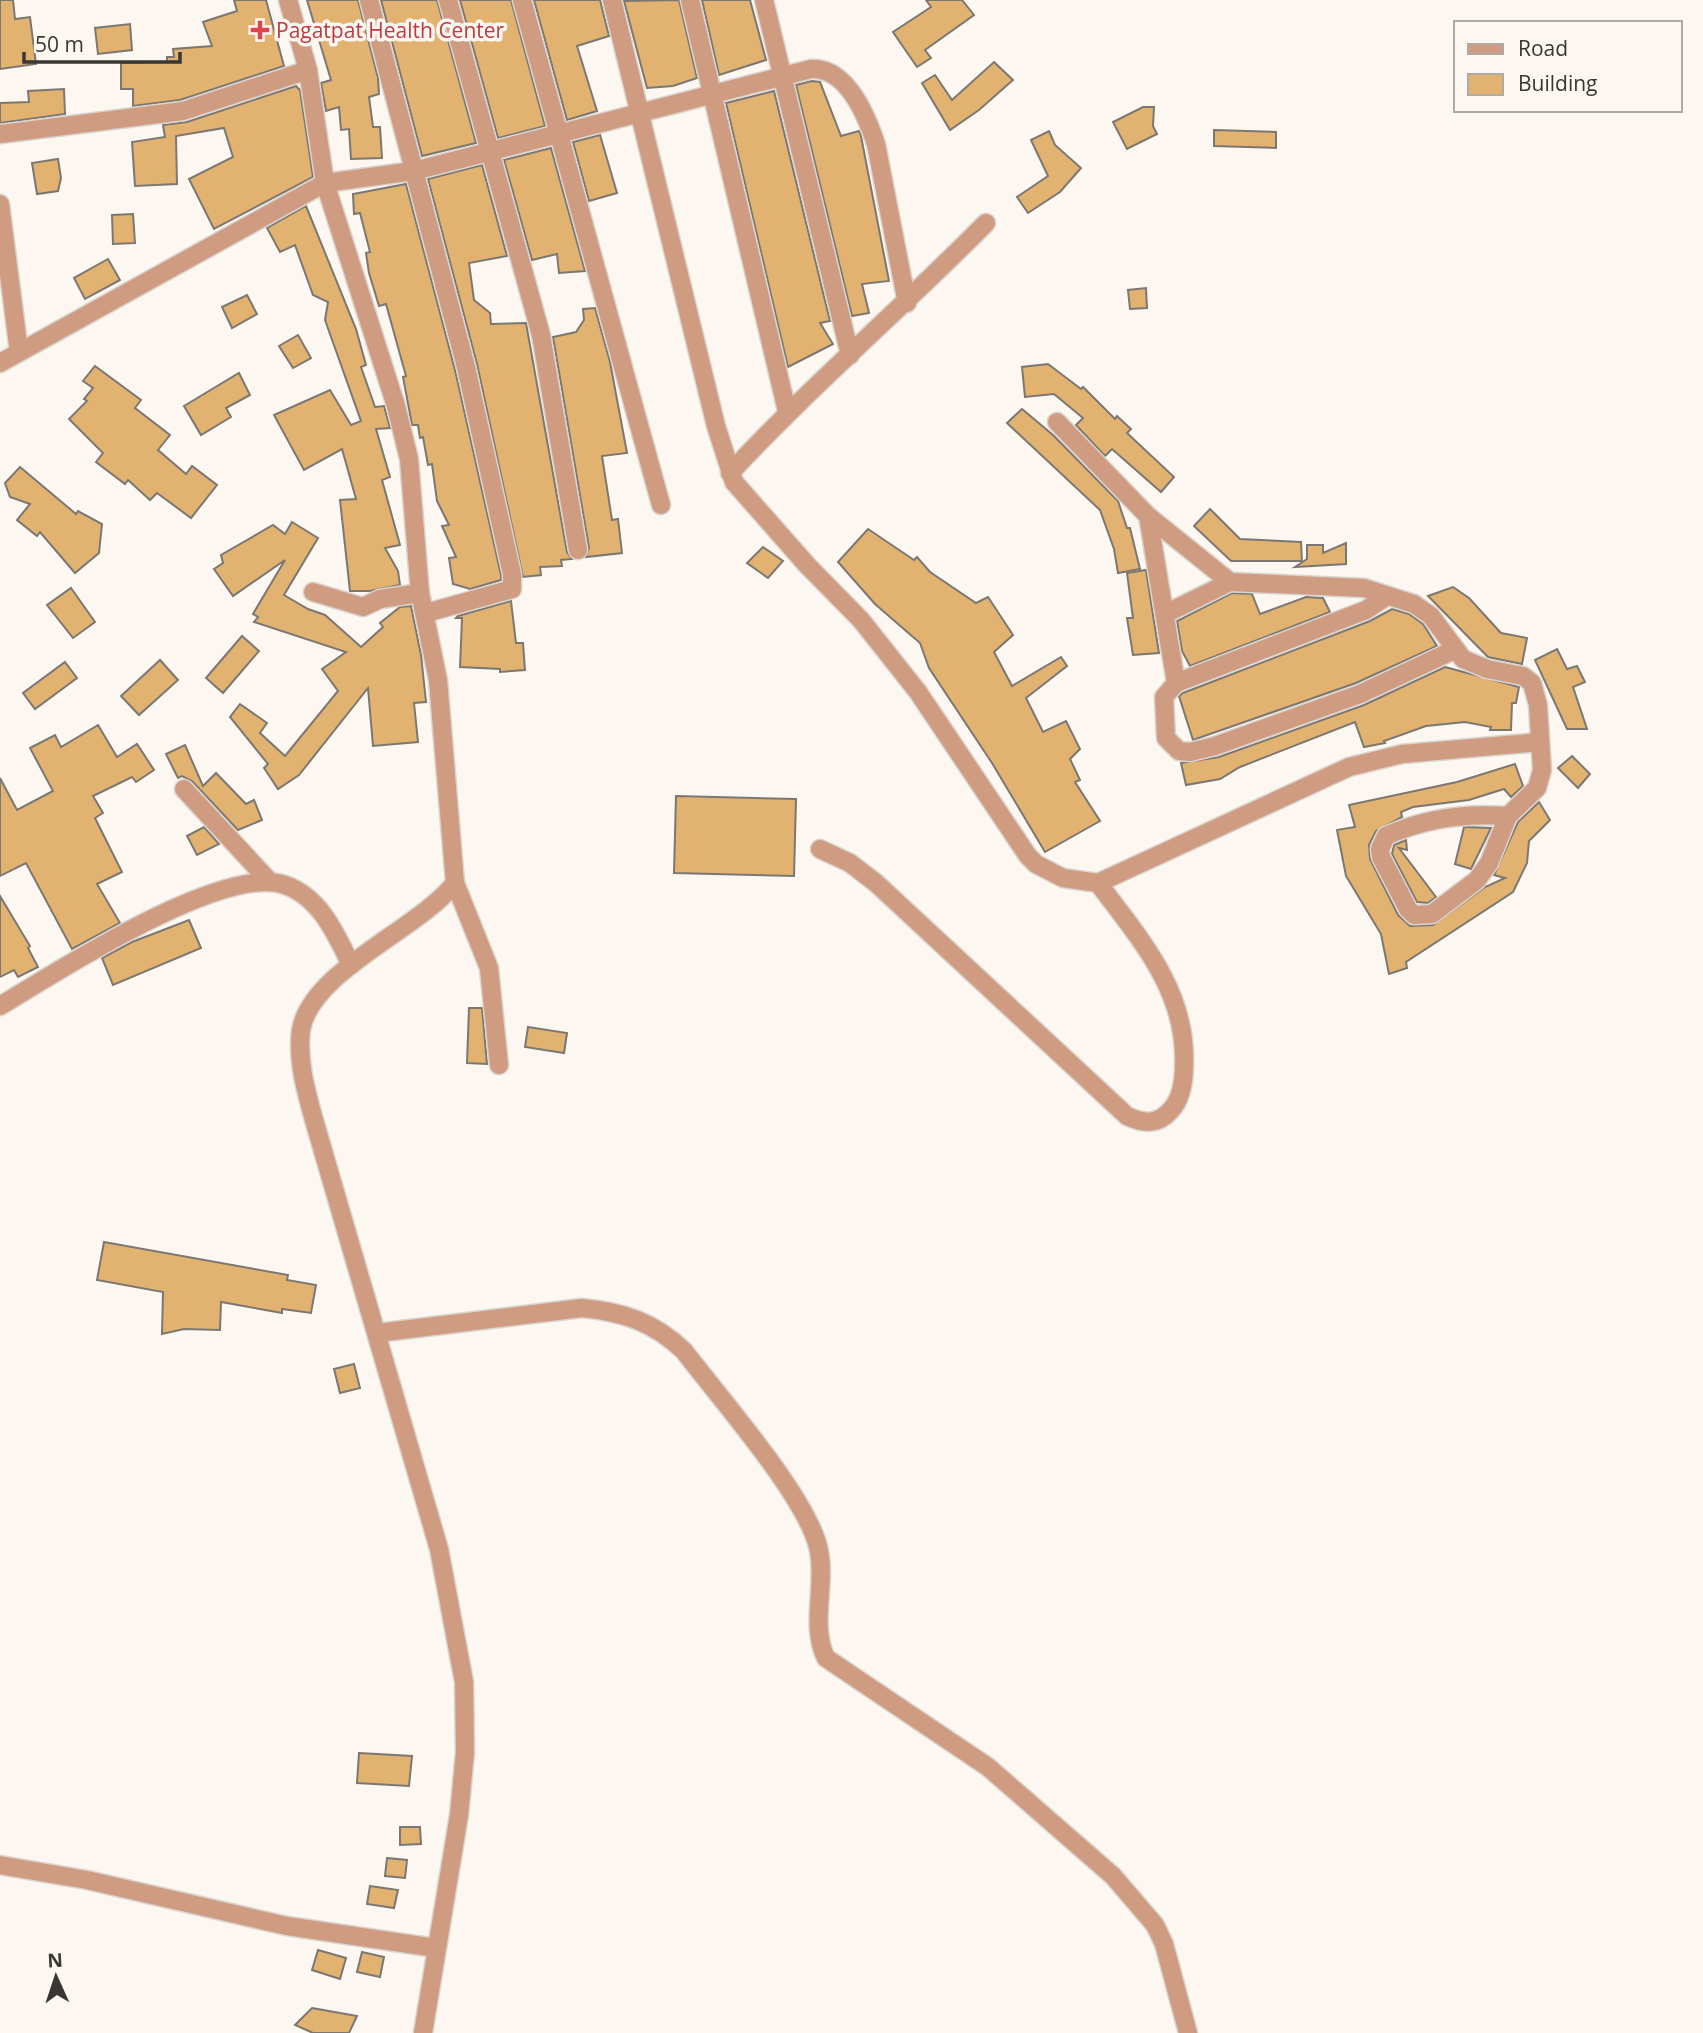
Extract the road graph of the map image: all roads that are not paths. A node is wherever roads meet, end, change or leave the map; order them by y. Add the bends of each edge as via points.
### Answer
1 (289, 0) edge
2 (369, 0) edge
3 (448, 0) edge
4 (522, 0) edge
5 (612, 0) edge
6 (690, 0) edge
7 (764, 0) edge
8 (308, 70) junction
9 (782, 75) junction
10 (713, 93) junction
11 (640, 112) junction
12 (557, 132) junction
13 (0, 134) edge
14 (489, 151) junction
15 (414, 171) junction
16 (325, 183) junction
17 (0, 204) edge
18 (986, 223) dead end
19 (907, 303) junction
20 (19, 352) junction
21 (850, 355) junction
22 (0, 363) edge
23 (787, 411) junction
24 (1057, 422) dead end
25 (730, 473) junction
26 (661, 505) dead end
27 (1148, 516) junction
28 (578, 551) dead end
29 (1230, 582) junction
30 (313, 592) dead end
31 (420, 593) junction
32 (1387, 596) junction
33 (426, 613) junction
34 (1165, 614) junction
35 (1454, 650) junction
36 (1176, 683) junction
37 (1540, 742) junction
38 (184, 789) dead end
39 (1508, 817) junction
40 (820, 849) dead end
41 (270, 882) junction
42 (455, 883) junction
43 (1098, 883) junction
44 (351, 965) junction
45 (0, 1006) edge
46 (499, 1065) dead end
47 (377, 1333) junction
48 (0, 1866) edge
49 (436, 1948) junction
50 (422, 2033) edge
51 (1188, 2033) edge

1 - 8 street
2 - 15 street
3 - 14 street
4 - 12 street
5 - 11 street
6 - 10 street
7 - 9 street
8 - 13 street via 183,111
8 - 16 street
9 - 10 street
9 - 19 street via 811,69 829,72 863,111 876,145
9 - 21 street
10 - 11 street
10 - 23 street
11 - 12 street
11 - 25 street
12 - 14 street
12 - 26 street
14 - 15 street
14 - 28 street via 541,335
15 - 16 street
15 - 33 street via 478,419 512,574 512,589
16 - 20 street
16 - 31 street via 397,406 408,458
17 - 20 street
18 - 19 street
19 - 21 street
20 - 22 street
21 - 23 street
23 - 25 street
24 - 27 street
25 - 43 street via 749,502 861,620 918,692 1028,856 1056,875
27 - 29 street
27 - 34 street
29 - 32 street via 1364,588
29 - 34 street
30 - 31 street via 363,607 380,598
31 - 33 street
32 - 35 street via 1423,609
32 - 36 street via 1366,610
33 - 42 street via 438,680
34 - 36 street
35 - 36 street via 1360,694 1190,752 1178,751 1166,738 1164,697
35 - 37 street via 1472,664 1532,683
37 - 39 street via 1541,779
37 - 43 street via 1402,754 1349,767
38 - 41 street
39 - 39 street via 1450,817 1386,836 1381,857 1408,909 1421,917 1432,914 1477,880
40 - 43 street via 850,863 876,883 1128,1116 1138,1122 1155,1122 1180,1096 1184,1078 1177,1002 1162,973
41 - 44 street via 286,885 316,906
41 - 45 street via 213,894 145,922
42 - 44 street via 431,907
42 - 46 street via 489,968
44 - 47 street via 308,1009 300,1054 310,1109
47 - 49 street via 439,1549 464,1682 465,1752 459,1815
47 - 51 street via 582,1308 639,1319 668,1336 755,1444 808,1521 819,1551 820,1630 826,1658 988,1767 1113,1876 1156,1925
48 - 49 street via 87,1880 236,1916
49 - 50 street

